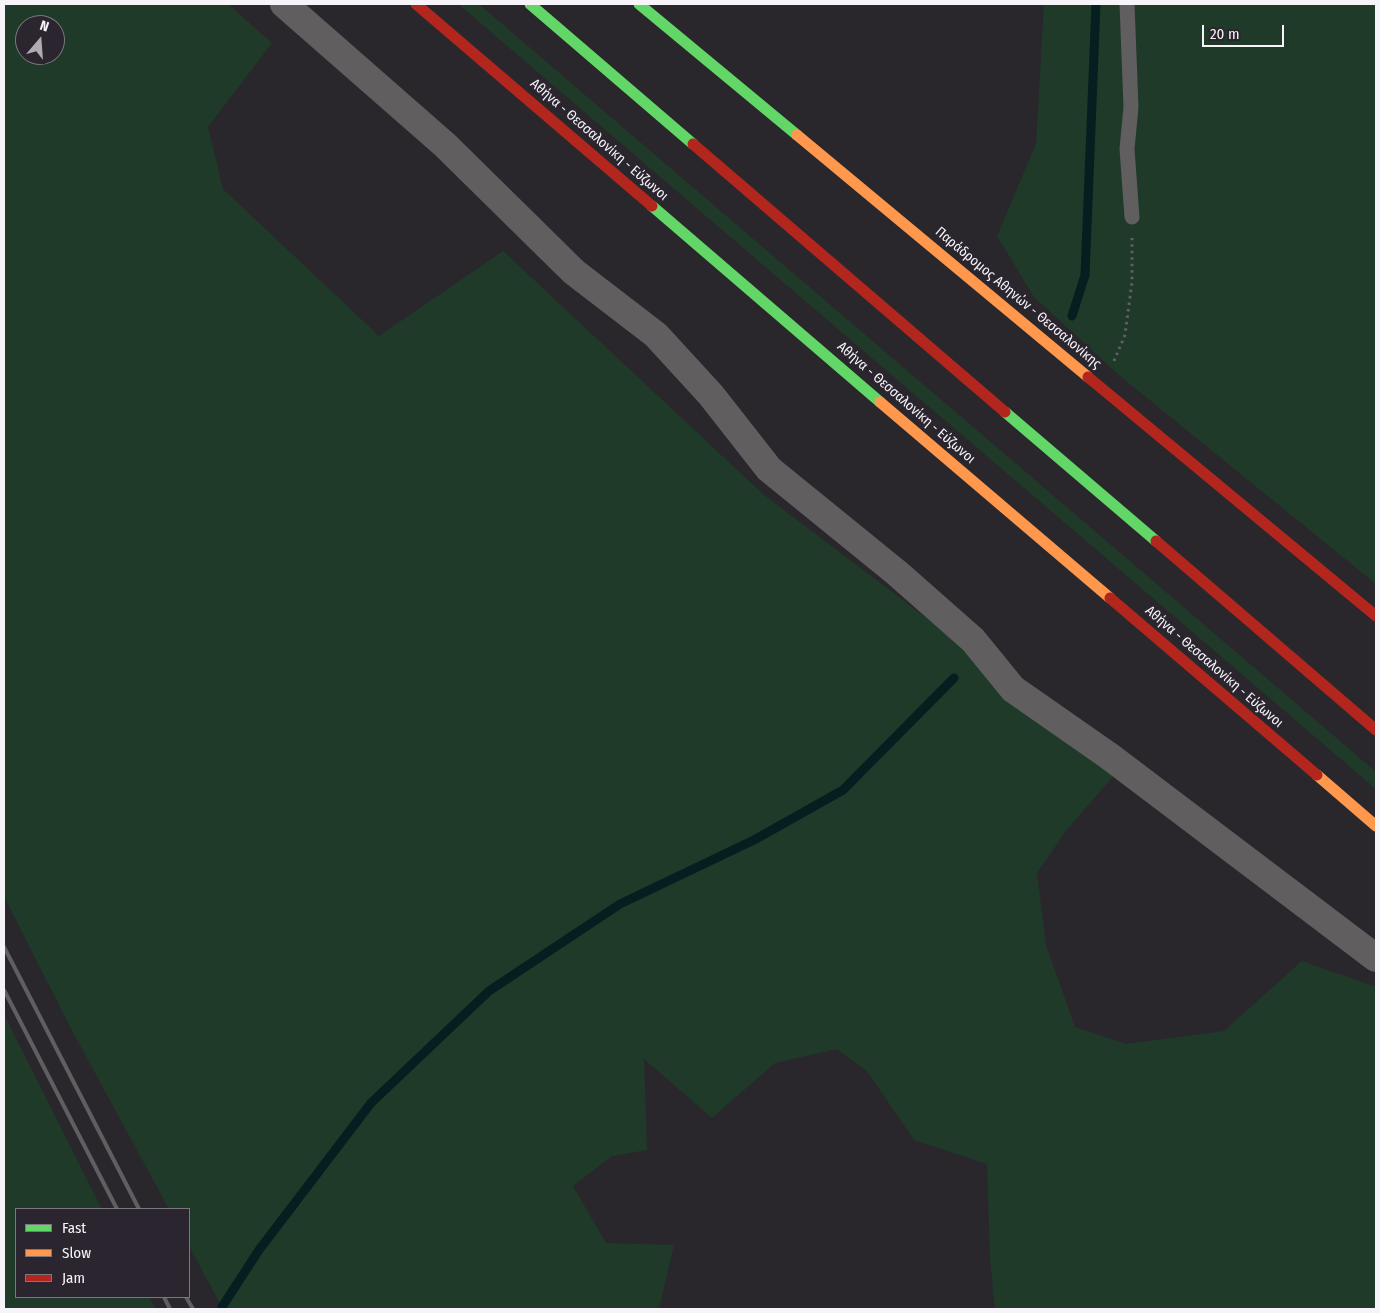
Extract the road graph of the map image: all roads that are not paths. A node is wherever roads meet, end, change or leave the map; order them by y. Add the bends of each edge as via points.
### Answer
1 (284, 4) edge
2 (416, 4) edge
3 (530, 4) edge
4 (639, 4) edge
5 (1127, 4) edge
6 (1132, 217) road end
7 (1376, 616) edge
8 (1376, 730) edge
9 (1376, 826) edge
10 (1376, 958) edge

1 - 10 street via 445,145 574,272 656,335 712,395 769,470 897,573 973,640 1013,689 1109,756
2 - 9 main road, Αθήνα - Θεσσαλονίκη - Εύζωνοι
3 - 8 main road
4 - 7 main road, Παράδρομος Αθηνών - Θεσσαλονίκης
5 - 6 lane via 1130,107 1127,149

